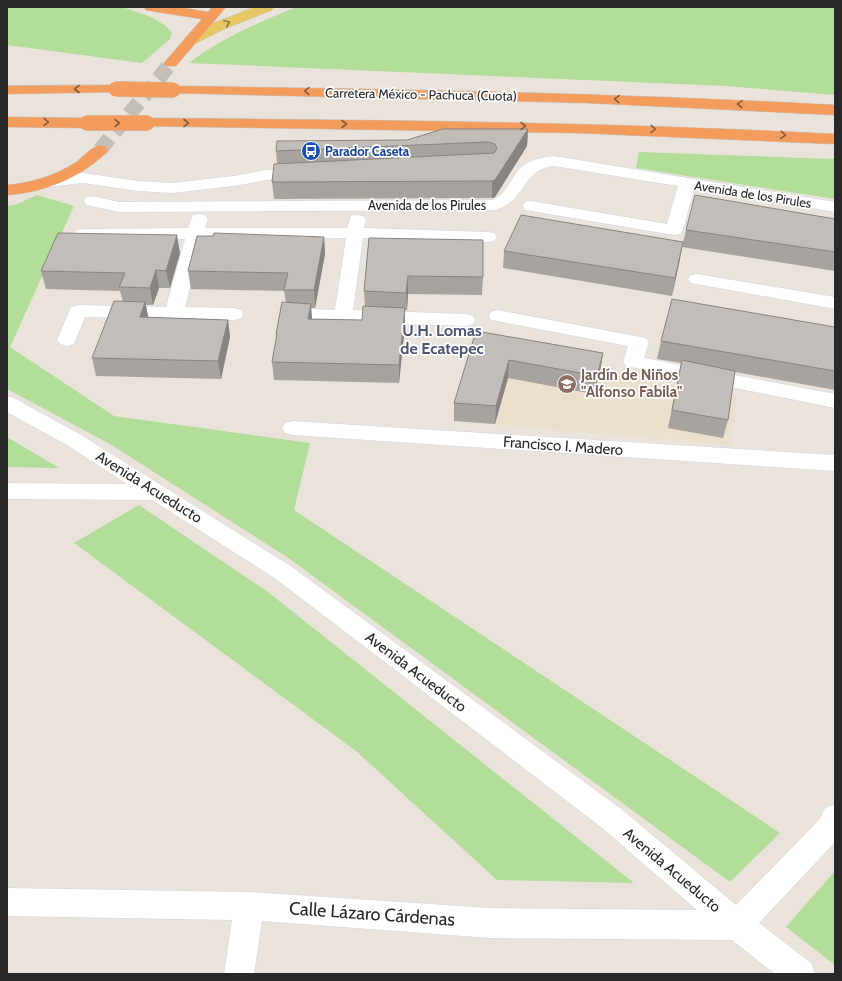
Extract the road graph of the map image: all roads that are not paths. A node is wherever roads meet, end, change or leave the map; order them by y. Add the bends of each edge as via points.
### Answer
1 (151, 7) edge
2 (267, 7) edge
3 (215, 12) edge
4 (191, 40) junction
5 (170, 63) tunnel mouth
6 (7, 90) edge
7 (835, 110) edge
8 (7, 122) edge
9 (835, 139) edge
10 (100, 150) tunnel mouth
11 (320, 172) edge
12 (47, 182) junction
13 (687, 183) junction
14 (7, 190) edge
15 (92, 201) dead end
16 (361, 205) junction
17 (202, 206) junction
18 (531, 206) dead end
19 (835, 207) edge
20 (196, 233) junction
21 (78, 234) edge
22 (354, 234) junction
23 (488, 237) dead end
24 (697, 279) dead end
25 (835, 303) edge
26 (174, 313) junction
27 (234, 314) dead end
28 (291, 314) edge
29 (343, 316) junction
30 (498, 316) dead end
31 (466, 320) dead end
32 (67, 340) dead end
33 (835, 401) edge
34 (7, 404) edge
35 (292, 428) dead end
36 (835, 463) edge
37 (7, 491) edge
38 (157, 492) junction
39 (835, 817) edge
40 (7, 902) edge
41 (249, 906) junction
42 (737, 925) junction
43 (239, 974) edge
44 (800, 974) edge

1 - 3 highway
4 -> 2 main road
3 - 4 highway
4 - 5 highway
7 -> 6 highway, Carretera México - Pachuca (Cuota), bridge via 712,102 486,94
8 -> 9 highway, bridge via 620,128
10 - 12 highway via 80,167
11 - 12 street via 266,175 172,188 138,186 90,178
12 - 14 highway
13 - 16 street, Avenida de los Pirules via 554,161 539,163 529,168 508,198 499,204
13 - 18 street via 674,230
13 - 19 street, Avenida de los Pirules
15 - 17 street, Avenida de los Pirules via 119,207
16 - 17 street, Avenida de los Pirules
16 - 22 street
17 - 20 street
20 - 21 street
20 - 22 street
20 - 26 street
22 - 23 street
22 - 29 street
24 - 25 street
26 - 27 street
26 - 32 street via 78,311
28 - 29 street
29 - 31 street
30 - 33 street via 639,342 633,362
34 - 38 street, Avenida Acueducto via 74,440
35 - 36 street, Francisco I. Madero
37 - 38 street
38 - 42 street, Avenida Acueducto via 284,573 611,818
39 - 42 street via 831,827
40 - 41 street, Calle Lázaro Cárdenas
41 - 42 street, Calle Lázaro Cárdenas via 490,922
41 - 43 street
42 - 44 street, Avenida Acueducto

